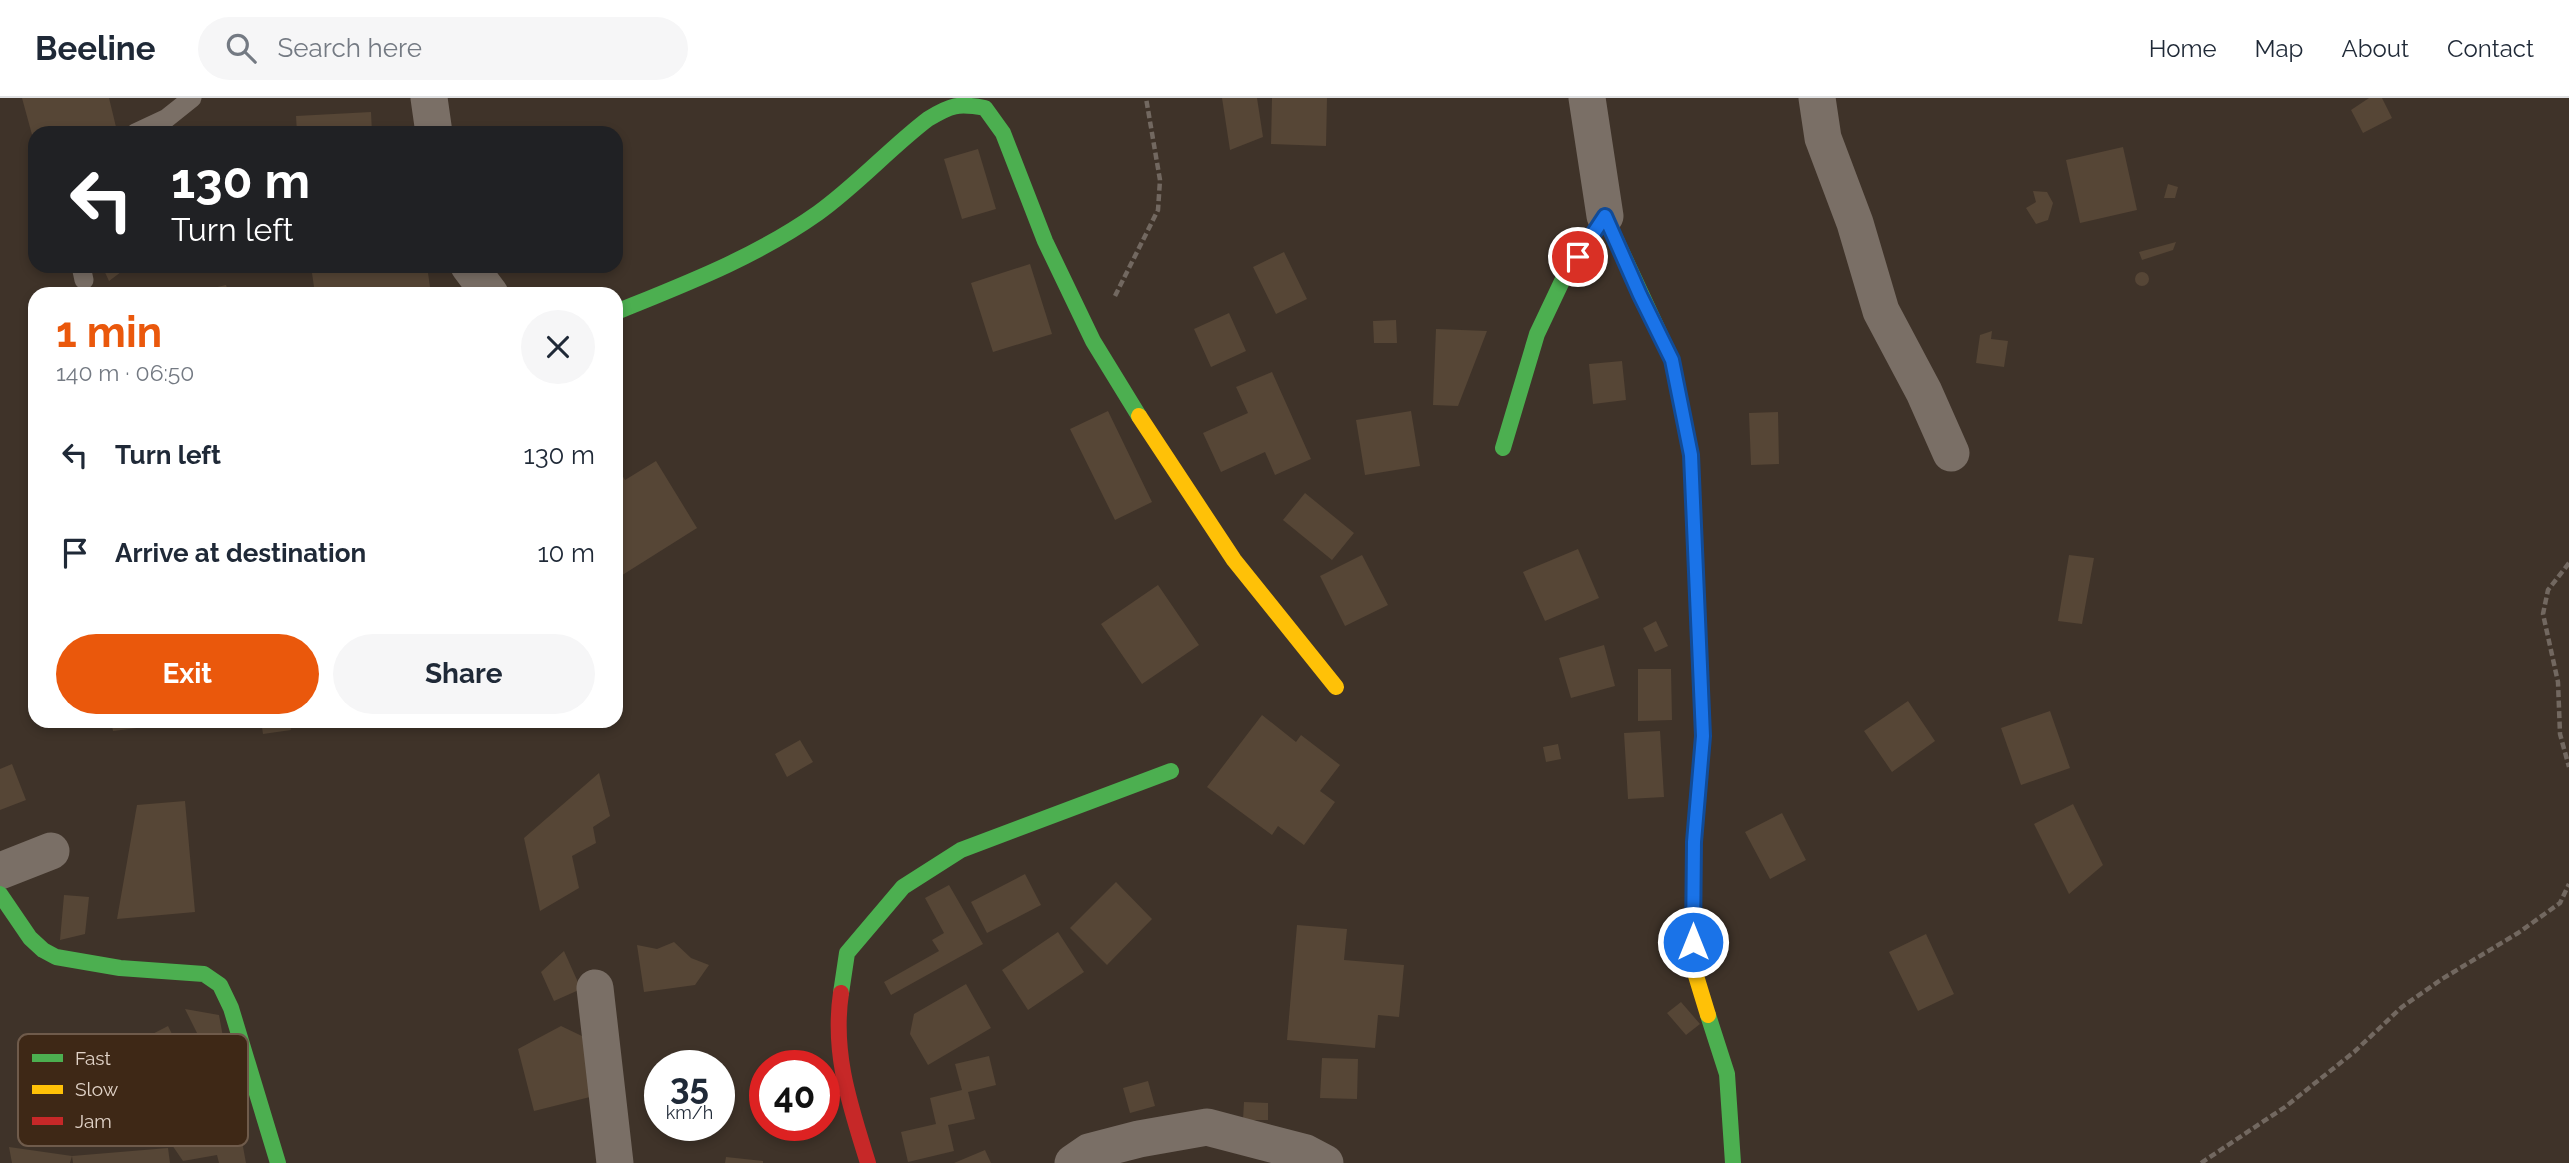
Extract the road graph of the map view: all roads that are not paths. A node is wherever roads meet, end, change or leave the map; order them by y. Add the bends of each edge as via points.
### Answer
1 (192, 98) edge
2 (429, 98) edge
3 (1587, 98) edge
4 (1816, 98) edge
5 (150, 126) edge
6 (433, 126) edge
7 (1605, 216) junction
8 (623, 309) edge
9 (1503, 448) dead end
10 (1951, 453) dead end
11 (1336, 687) dead end
12 (1171, 771) dead end
13 (51, 851) dead end
14 (0, 871) edge
15 (0, 894) edge
16 (595, 988) dead end
17 (239, 1034) edge
18 (248, 1064) edge
19 (278, 1163) edge
20 (615, 1163) edge
21 (868, 1163) edge
22 (1073, 1163) edge
23 (1325, 1163) edge
24 (1733, 1163) edge

1 - 5 lane
2 - 6 street
3 - 7 street
4 - 10 street via 1823,138 1881,311
7 - 9 street via 1564,277 1538,334
7 - 24 street via 1672,360 1691,455 1703,736 1694,842 1693,966 1727,1074
8 - 11 street via 719,268 821,211 934,113 959,104 985,108 1003,133 1045,241 1093,341 1156,445 1234,560
12 - 21 street via 961,850 903,887 847,953 837,1021 843,1081
13 - 14 street
15 - 17 street via 22,928 44,950 73,962 204,974 220,985
16 - 20 street
18 - 19 street
22 - 23 street via 1089,1152 1207,1127 1306,1153

